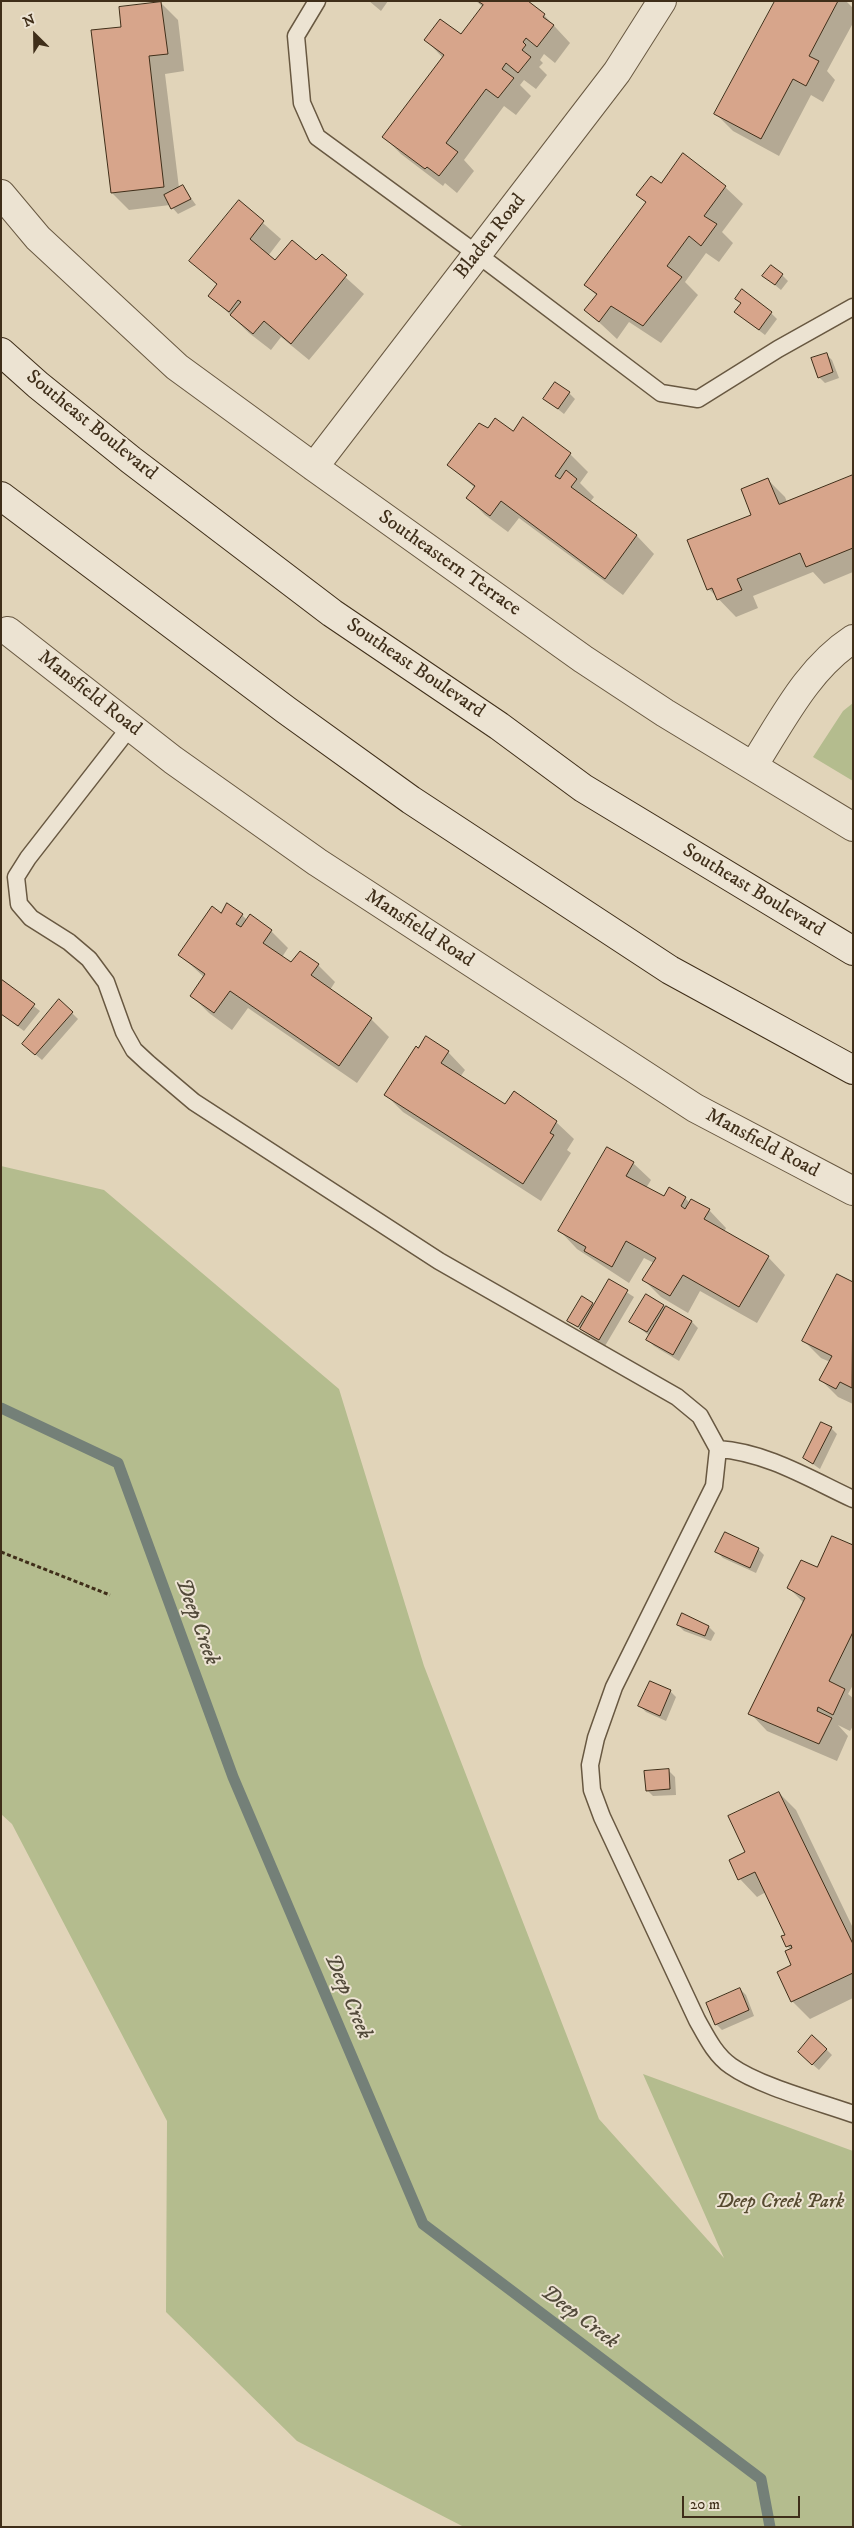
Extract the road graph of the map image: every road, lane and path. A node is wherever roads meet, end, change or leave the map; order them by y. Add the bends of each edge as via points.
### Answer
1 (317, 1) edge
2 (662, 1) edge
3 (1, 194) edge
4 (477, 254) junction
5 (853, 307) edge
6 (1, 352) edge
7 (314, 468) junction
8 (1, 496) edge
9 (8, 631) dead end
10 (853, 640) edge
11 (130, 727) junction
12 (753, 766) junction
13 (853, 827) edge
14 (853, 951) edge
15 (853, 1070) edge
16 (853, 1191) edge
17 (718, 1449) junction
18 (853, 1499) edge
19 (1, 1552) edge
20 (110, 1595) dead end
21 (853, 2114) edge

1 - 4 lane via 296,36 302,103 317,138
2 - 4 street, Bladen Road via 617,72
3 - 7 street, Southeastern Terrace via 38,238 177,367
4 - 5 lane via 661,393 698,399
4 - 7 street, Bladen Road
6 - 14 street, Southeast Boulevard via 38,386 131,460 332,613 499,726 583,788
7 - 12 street, Southeastern Terrace via 583,658
8 - 15 street via 278,704 412,800 670,970
9 - 11 street, Mansfield Road
10 - 12 street via 826,661 805,684
11 - 16 street, Mansfield Road via 318,862 695,1108
11 - 17 lane via 16,877 19,904 32,918 89,958 106,982 134,1050 194,1102 439,1262 677,1398 700,1416
12 - 13 street, Southeastern Terrace
17 - 18 lane via 741,1451 767,1459
17 - 21 lane via 714,1486 614,1687 590,1764 592,1790 602,1818 697,2020 713,2047 730,2066 754,2078
19 - 20 path

